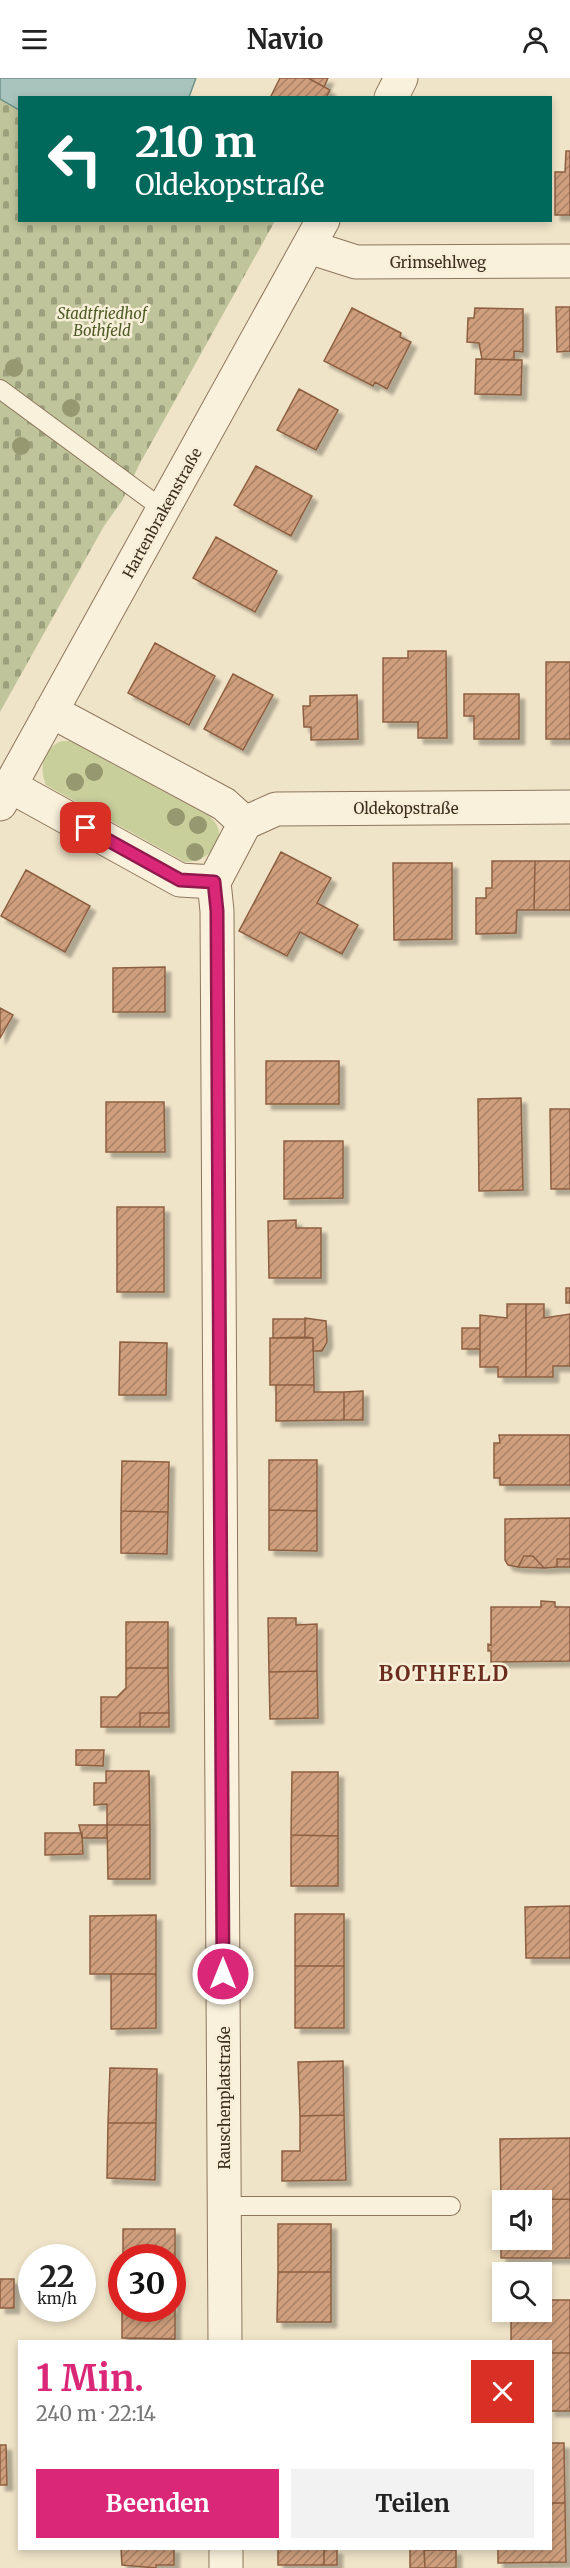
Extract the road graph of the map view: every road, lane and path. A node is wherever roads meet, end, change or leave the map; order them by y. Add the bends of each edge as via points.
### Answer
1 (401, 78) edge
2 (392, 96) edge
3 (316, 234) edge
4 (570, 261) edge
5 (0, 389) edge
6 (164, 510) junction
7 (51, 711) junction
8 (5, 795) edge
9 (570, 807) edge
10 (245, 823) junction
11 (214, 882) junction
12 (224, 2206) junction
13 (451, 2206) dead end
14 (225, 2340) edge
15 (226, 2550) edge
16 (226, 2568) edge

1 - 2 street
3 - 4 street, Grimsehlweg via 356,262
3 - 6 street, Hartenbrakenstraße
5 - 6 lane
6 - 7 street, Hartenbrakenstraße
7 - 8 street, Hartenbrakenstraße
7 - 10 street via 224,804
8 - 11 street via 180,880
9 - 10 street, Oldekopstraße via 276,809
10 - 11 street
11 - 12 street, Rauschenplatstraße
12 - 13 lane
12 - 14 street, Rauschenplatstraße
15 - 16 street

